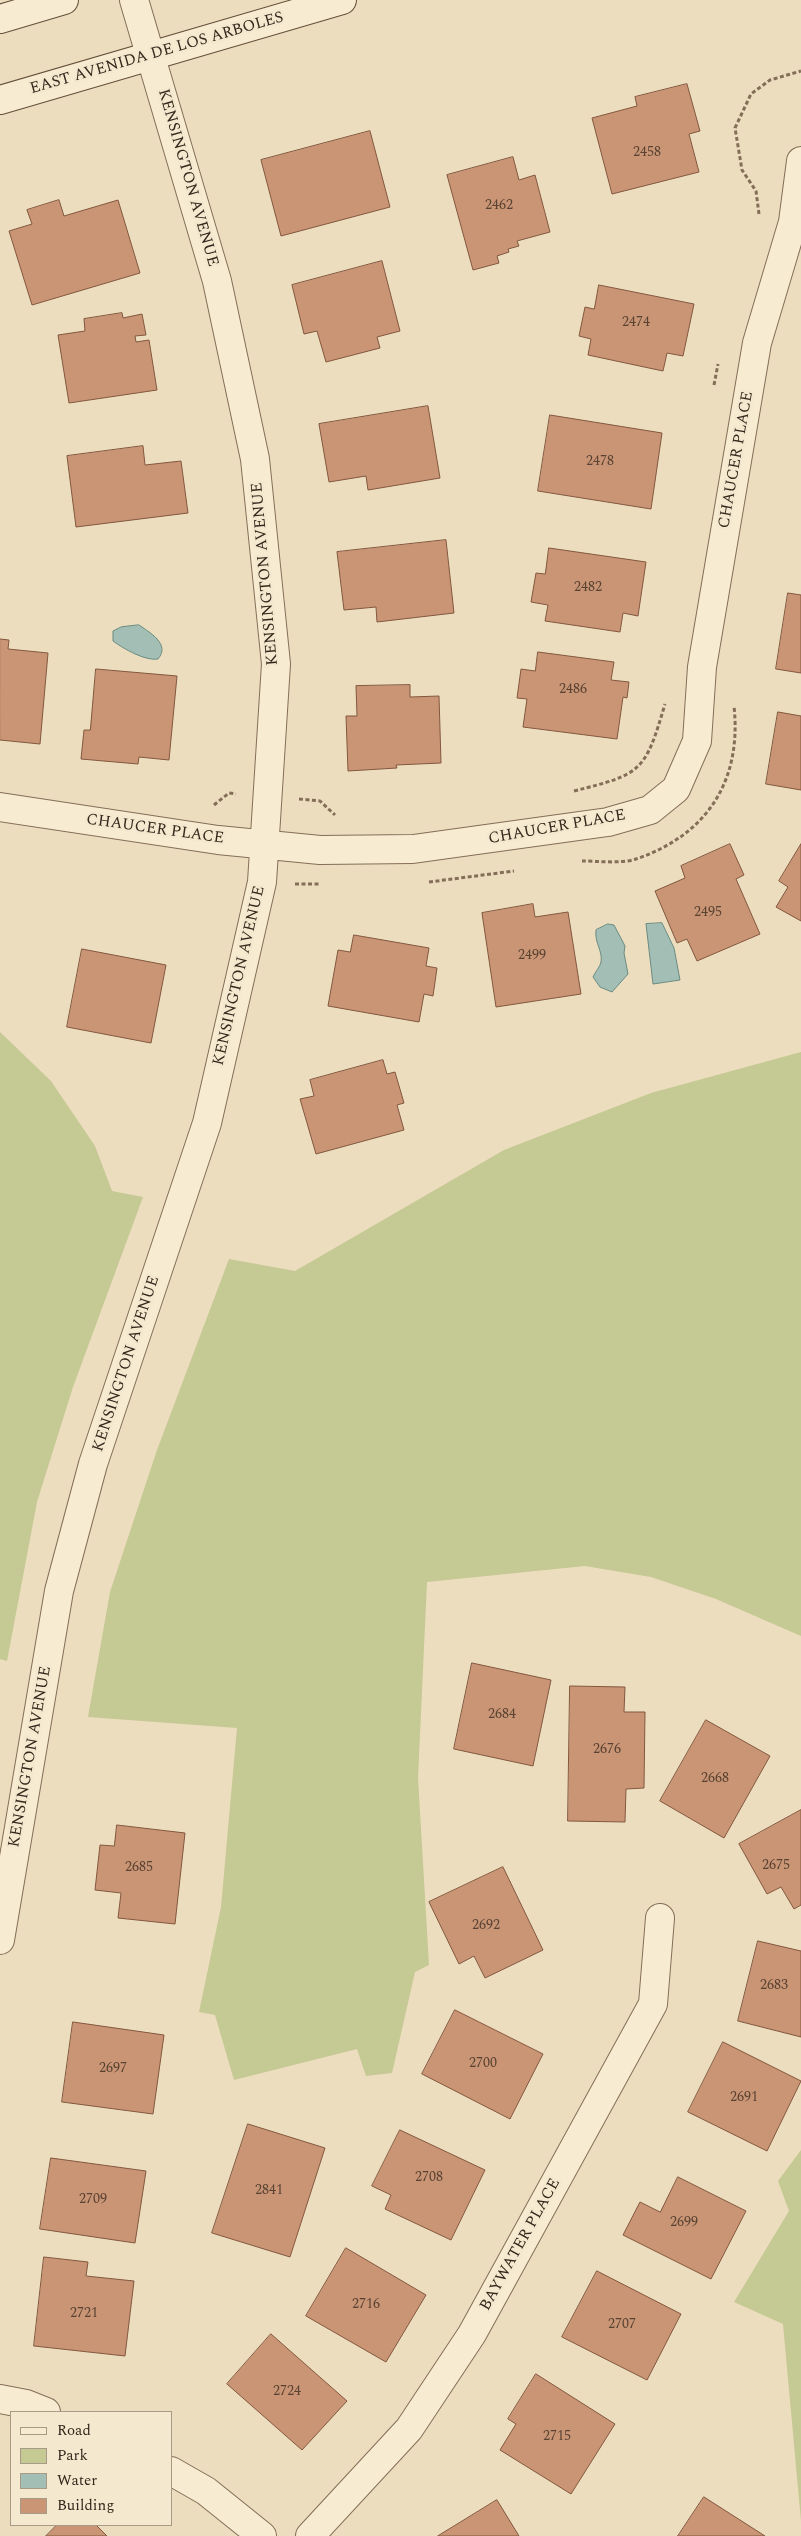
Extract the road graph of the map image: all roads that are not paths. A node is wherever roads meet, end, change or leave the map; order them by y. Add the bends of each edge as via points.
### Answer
1 (64, 0) edge
2 (134, 0) edge
3 (342, 0) edge
4 (0, 19) edge
5 (151, 56) junction
6 (0, 100) edge
7 (801, 161) edge
8 (0, 807) edge
9 (265, 843) junction
10 (2, 1909) edge
11 (660, 1918) dead end
12 (0, 1940) edge
13 (0, 2399) edge
14 (44, 2411) edge
15 (172, 2472) edge
16 (262, 2536) edge
17 (310, 2536) edge

1 - 4 street
2 - 5 street, KENSINGTON AVENUE
3 - 5 street, EAST AVENIDA DE LOS ARBOLES
5 - 6 street, EAST AVENIDA DE LOS ARBOLES
5 - 9 street, KENSINGTON AVENUE via 217,281 255,459 276,664
7 - 9 street, CHAUCER PLACE via 793,222 757,342 702,667 697,740 676,789 650,810 608,822 487,840 404,849 320,850
8 - 9 street, CHAUCER PLACE via 218,840
9 - 10 street, KENSINGTON AVENUE via 262,882 207,1122 93,1464 59,1591
10 - 12 street, KENSINGTON AVENUE
11 - 17 street, BAYWATER PLACE via 654,2004 472,2334 409,2430
13 - 14 street
15 - 16 street via 206,2491

